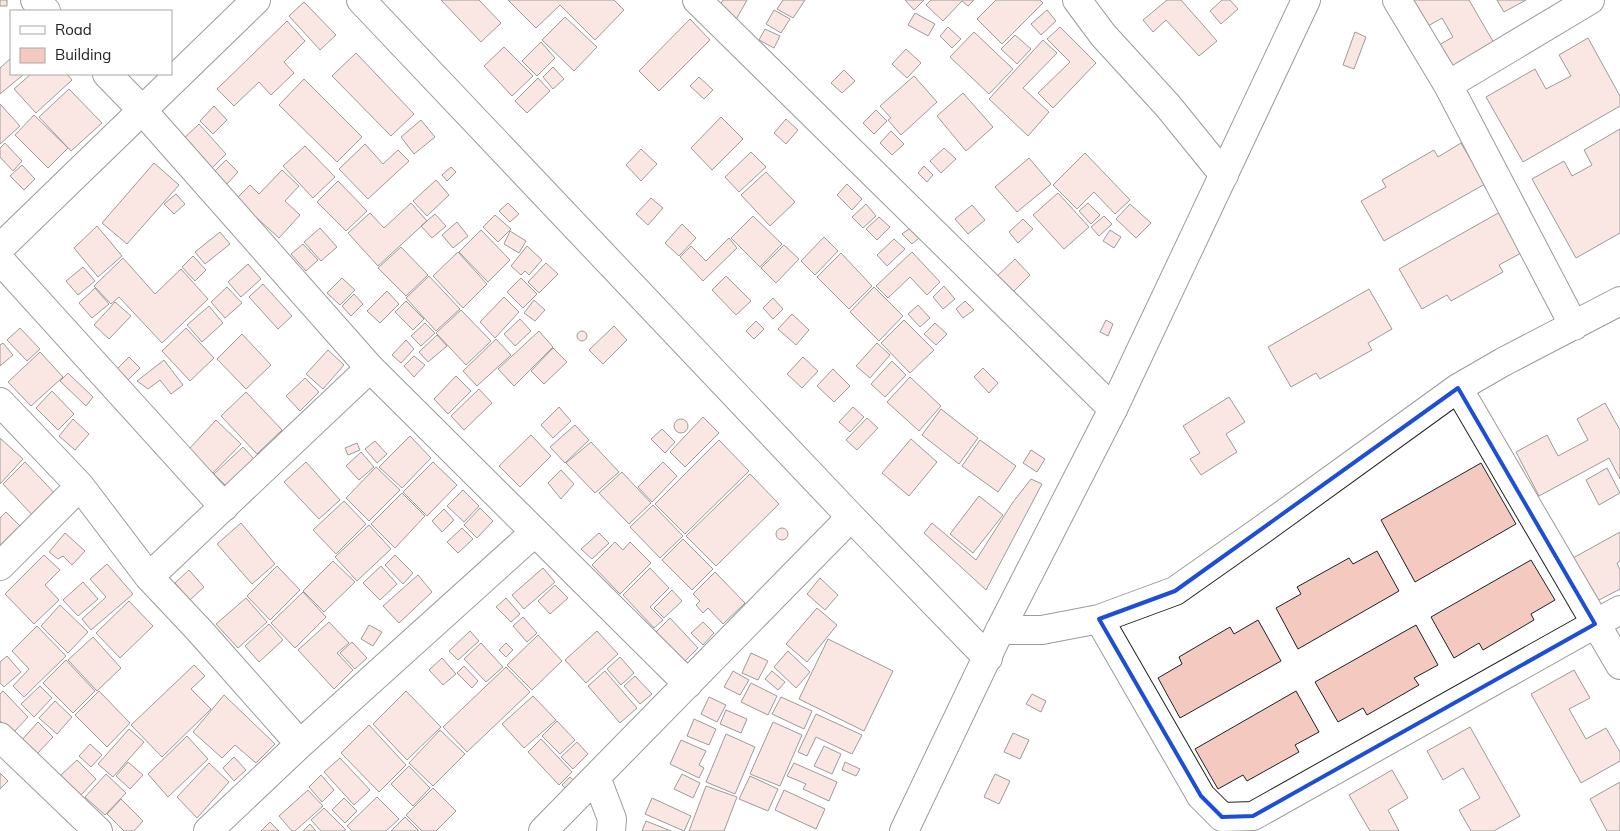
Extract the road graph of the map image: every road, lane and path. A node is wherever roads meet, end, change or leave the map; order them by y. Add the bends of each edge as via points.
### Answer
1 (35, 0) edge
2 (256, 0) edge
3 (361, 0) edge
4 (697, 0) edge
5 (1077, 0) edge
6 (1306, 0) edge
7 (1397, 0) edge
8 (1590, 0) edge
9 (45, 10) edge
10 (108, 75) edge
11 (1448, 85) junction
12 (142, 110) junction
13 (1224, 175) junction
14 (0, 248) edge
15 (0, 260) edge
16 (1620, 301) edge
17 (1574, 326) junction
18 (370, 368) junction
19 (1458, 388) junction
20 (0, 402) edge
21 (1113, 410) junction
22 (80, 486) junction
23 (224, 507) junction
24 (851, 517) junction
25 (535, 532) junction
26 (0, 566) edge
27 (149, 577) junction
28 (1620, 610) edge
29 (1099, 619) junction
30 (1595, 624) junction
31 (1000, 630) junction
32 (988, 658) junction
33 (1620, 664) edge
34 (688, 684) junction
35 (0, 737) edge
36 (300, 744) junction
37 (596, 777) junction
38 (98, 831) edge
39 (208, 831) edge
40 (544, 831) edge
41 (611, 831) edge
42 (904, 831) edge

1 - 9 street
2 - 12 street
3 - 24 street
4 - 21 street
5 - 13 street via 1103,35 1168,106
6 - 13 street
7 - 11 street
8 - 11 street
10 - 12 street
11 - 17 street
12 - 14 street
12 - 18 street
13 - 21 street
15 - 23 street
16 - 17 street
17 - 19 street
18 - 23 street
18 - 25 street
19 - 29 street via 1175,591
19 - 30 street
20 - 22 street
21 - 31 street
22 - 26 street
22 - 27 street
23 - 27 street
24 - 32 street
24 - 34 street
25 - 34 street
25 - 36 street
27 - 36 street
28 - 30 street
29 - 30 street via 1201,796 1222,817 1253,816
29 - 31 street via 1042,630
30 - 33 street
31 - 32 street
32 - 42 street
34 - 37 street
35 - 38 street
36 - 39 street
37 - 40 street
37 - 41 street via 612,819

